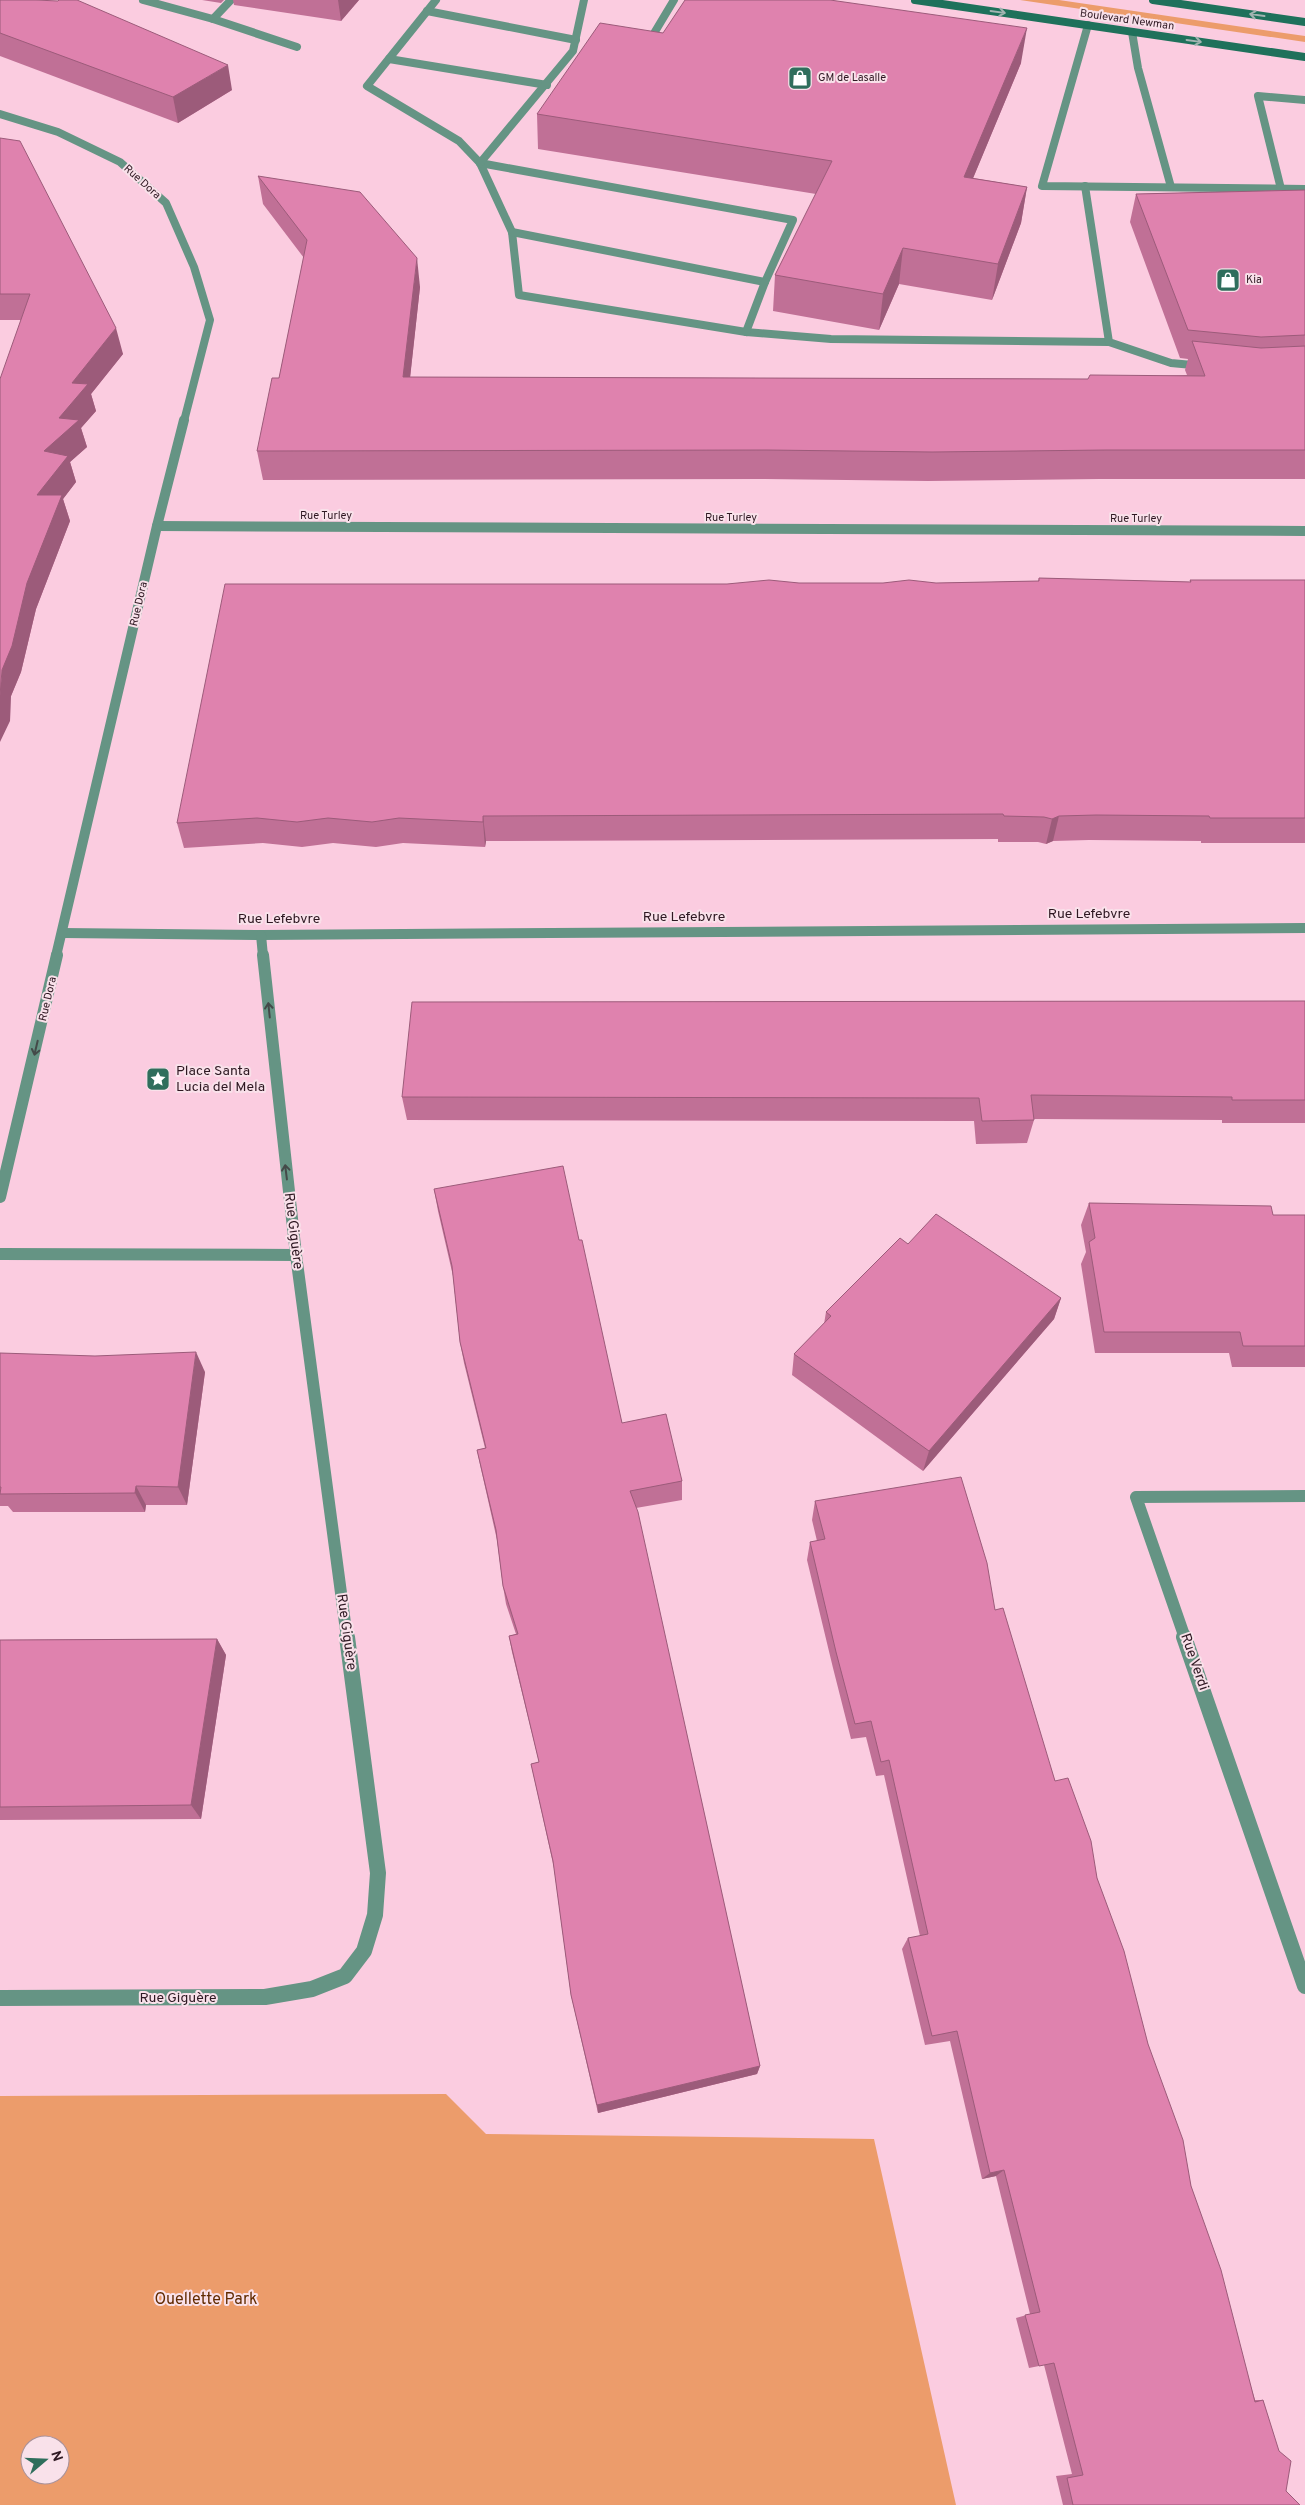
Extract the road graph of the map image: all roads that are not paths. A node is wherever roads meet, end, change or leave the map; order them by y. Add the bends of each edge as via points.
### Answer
1 (143, 0) edge
2 (231, 0) edge
3 (436, 0) edge
4 (584, 0) edge
5 (674, 0) edge
6 (915, 0) edge
7 (1154, 0) edge
8 (427, 11) junction
9 (213, 19) junction
10 (1305, 22) edge
11 (1088, 25) junction
12 (1132, 32) junction
13 (575, 44) junction
14 (297, 47) dead end
15 (584, 48) edge
16 (644, 49) edge
17 (1305, 57) edge
18 (389, 59) junction
19 (547, 85) junction
20 (1305, 100) edge
21 (0, 114) edge
22 (480, 163) junction
23 (1085, 186) junction
24 (1171, 187) junction
25 (1281, 189) junction
26 (1305, 189) edge
27 (512, 232) junction
28 (765, 282) junction
29 (746, 332) junction
30 (1109, 342) junction
31 (1216, 367) edge
32 (156, 526) junction
33 (1305, 532) edge
34 (1305, 928) edge
35 (63, 933) junction
36 (261, 935) junction
37 (0, 1197) edge
38 (0, 1254) edge
39 (296, 1255) junction
40 (1305, 1496) edge
41 (1305, 1986) edge
42 (0, 1998) edge

1 - 9 street
2 - 9 street
3 - 8 street
4 - 13 street
5 - 16 street
6 -> 11 main road, Boulevard Newman
10 -> 7 main road, Boulevard Newman
8 - 13 street
8 - 18 street
9 - 14 street
11 - 12 main road, Boulevard Newman
11 - 23 street via 1042,186
12 -> 17 main road, Boulevard Newman
12 - 24 street via 1138,68
13 - 15 street
13 - 19 street via 574,51
18 - 19 street
18 - 22 street via 367,86 459,141
19 - 22 street
20 - 25 street via 1258,96
21 - 32 street, Rue Dora via 58,132 120,162 166,204 194,267 210,320
22 - 27 street
22 - 28 street via 794,220
23 - 24 street
23 - 30 street
24 - 25 street
25 - 26 street
27 - 28 street
27 - 29 street via 519,295
28 - 29 street
29 - 30 street via 831,339
30 - 31 street via 1171,363
32 - 33 street, Rue Turley
32 - 35 street, Rue Dora
34 - 36 street, Rue Lefebvre
35 - 36 street, Rue Lefebvre
35 -> 37 street, Rue Dora
39 -> 36 street, Rue Giguère
38 - 39 street
39 - 42 street, Rue Giguère via 378,1873 376,1915 364,1951 345,1976 312,1989 265,1997
40 - 41 street, Rue Verdi via 1136,1497

